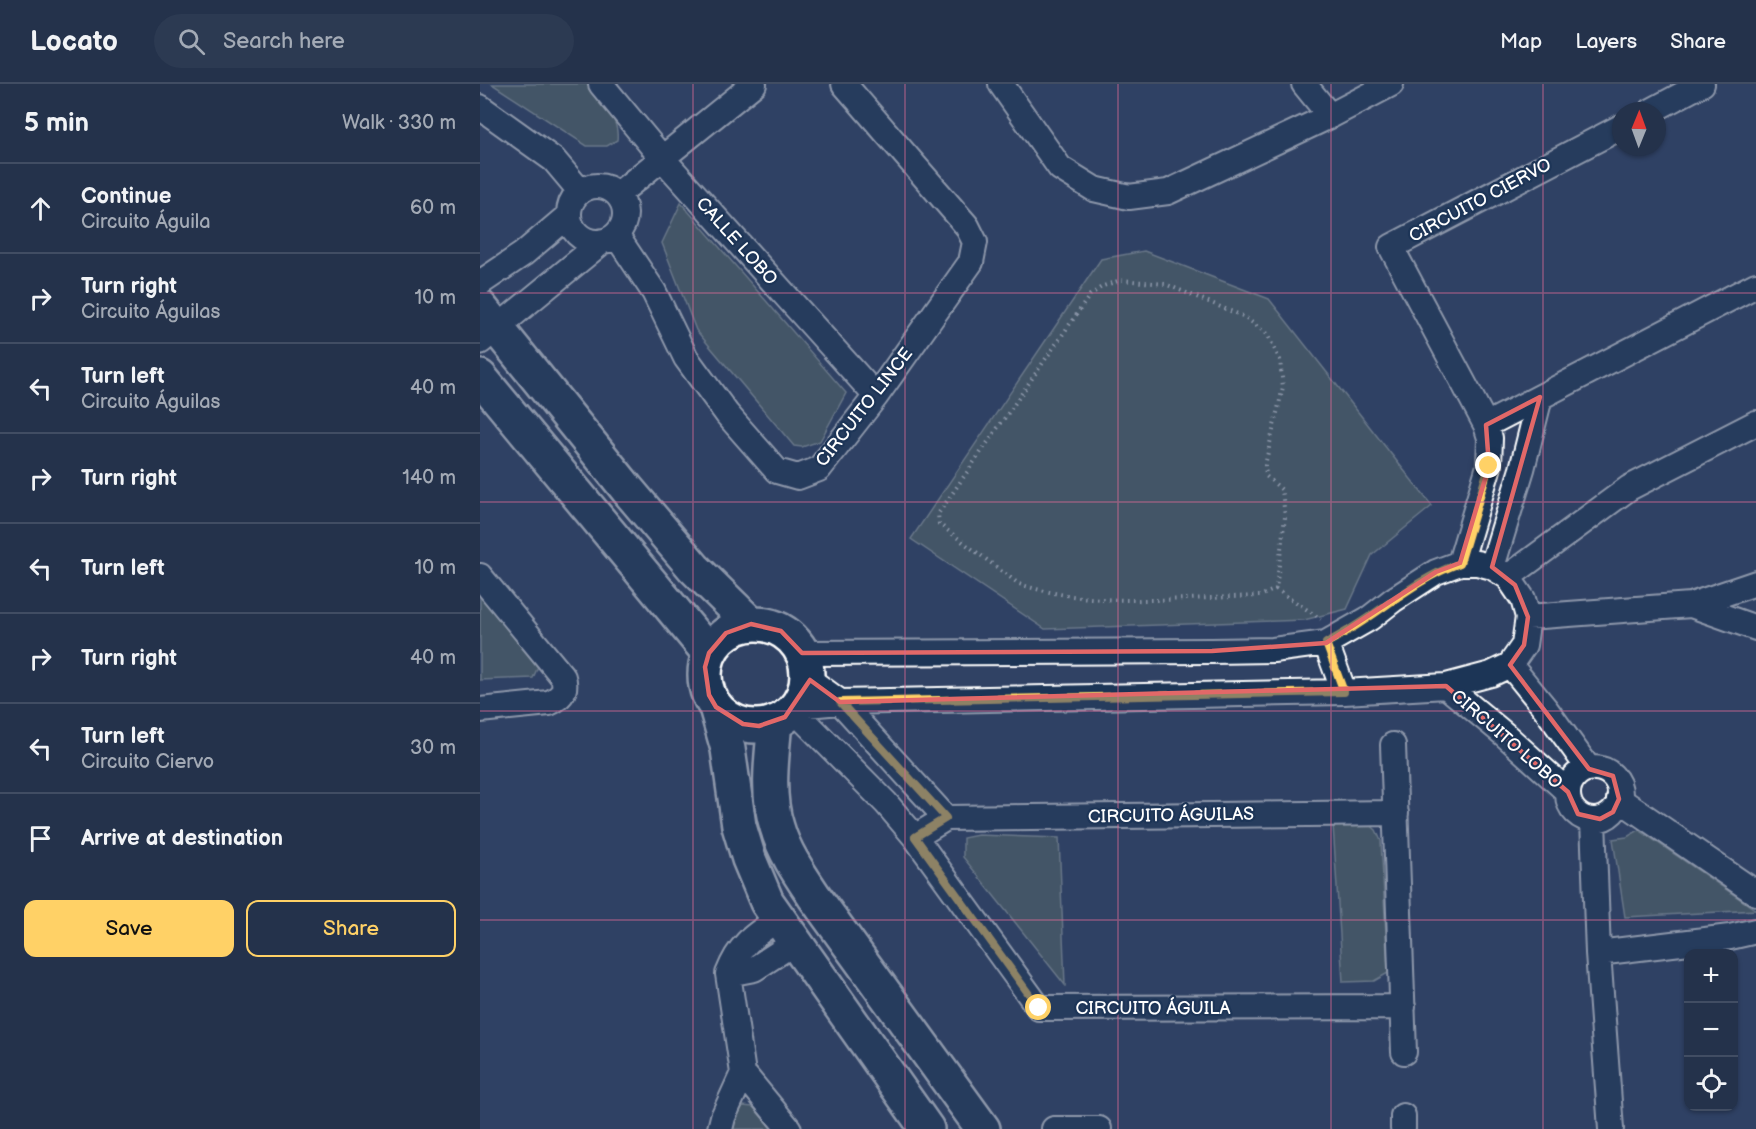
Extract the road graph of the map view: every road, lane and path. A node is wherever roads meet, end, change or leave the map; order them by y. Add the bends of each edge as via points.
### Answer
1 (601, 84) edge
2 (754, 84) edge
3 (844, 84) edge
4 (1001, 84) edge
5 (1304, 84) edge
6 (1391, 84) edge
7 (1702, 84) edge
8 (1666, 103) edge
9 (480, 107) edge
10 (1330, 116) junction
11 (1612, 132) edge
12 (662, 158) junction
13 (580, 191) junction
14 (618, 194) junction
15 (569, 215) junction
16 (609, 238) junction
17 (480, 283) edge
18 (1756, 285) edge
19 (486, 326) edge
20 (480, 377) edge
21 (876, 396) junction
22 (1540, 397) junction
23 (1756, 423) edge
24 (1486, 425) junction
25 (1460, 563) junction
26 (1500, 572) junction
27 (480, 576) edge
28 (1756, 584) edge
29 (1276, 589) junction
30 (1691, 605) junction
31 (1528, 617) junction
32 (751, 624) junction
33 (1756, 628) edge
34 (1335, 638) junction
35 (709, 653) junction
36 (1510, 665) junction
37 (1446, 686) junction
38 (1344, 692) junction
39 (795, 694) junction
40 (840, 702) junction
41 (716, 707) junction
42 (480, 710) edge
43 (1393, 745) dead end
44 (1589, 769) junction
45 (1568, 792) junction
46 (1619, 799) junction
47 (1396, 813) junction
48 (946, 818) junction
49 (1593, 820) junction
50 (777, 830) junction
51 (915, 837) junction
52 (743, 840) junction
53 (1756, 893) edge
54 (786, 931) junction
55 (1756, 931) edge
56 (1598, 953) junction
57 (1403, 1007) junction
58 (1404, 1052) dead end
59 (743, 1073) junction
60 (720, 1129) edge
61 (789, 1129) edge
62 (927, 1129) edge
63 (983, 1129) edge
64 (1054, 1129) edge
65 (1099, 1129) edge
66 (1611, 1129) edge

1 - 12 street, CALLE LOBO
2 - 12 street
3 - 21 street, CIRCUITO LINCE via 967,226 975,242 971,262
4 - 10 street via 1060,168 1094,189 1130,197 1168,192
5 - 10 street
6 - 10 street
7 - 8 street
9 - 13 street via 554,160
11 - 24 street, CIRCUITO CIERVO via 1391,247
12 - 14 street
12 - 21 street, CALLE LOBO
13 - 14 street via 599,185
13 - 15 street via 573,198
14 - 16 street via 626,210 622,228
15 - 16 street via 580,236 587,240
15 - 17 street via 523,254
16 - 19 street
16 - 21 street, CIRCUITO LINCE via 654,292 686,358 727,414 777,471 798,477 819,469
18 - 22 street
19 - 32 street via 687,560
20 - 35 street
22 - 24 street
22 - 26 street
23 - 26 street via 1629,488
24 - 25 street, CIRCUITO CIERVO via 1490,438 1489,466
25 - 26 street via 1477,563
25 - 34 street via 1436,572
26 - 31 street via 1523,599
27 - 42 street via 563,676 565,684 559,698 549,702
28 - 30 street
29 - 29 path via 1285,517 1282,490 1266,476 1265,465 1283,387 1280,360 1267,334 1245,318 1165,284 1121,280 1103,286 1090,295 938,514 939,524 1019,584 1033,589 1118,600 1260,596
29 - 34 path
30 - 31 street
30 - 33 street
31 - 36 street via 1524,645
32 - 35 street via 726,633
32 - 39 street via 766,625 793,640
34 - 38 street
34 - 39 street via 1273,650 1212,651
35 - 41 street via 705,681
36 - 37 street
36 - 44 street, CIRCUITO LOBO
37 - 38 street
37 - 45 street, CIRCUITO LOBO
38 - 40 street
39 - 40 street
39 - 41 street via 759,726 728,718
39 - 50 street via 771,799
39 - 51 street, CIRCUITO ÁGUILA
40 - 48 street
41 - 52 street via 728,748
43 - 47 street
44 - 45 street, CIRCUITO LOBO via 1573,780
44 - 46 street, CIRCUITO LOBO via 1613,776 1618,783
45 - 49 street, CIRCUITO LOBO via 1578,814
46 - 49 street via 1607,817
46 - 53 street
47 - 48 street, CIRCUITO ÁGUILAS
47 - 57 street
48 - 51 street
49 - 56 street
50 - 52 street
50 - 63 street via 814,896
51 - 57 street, CIRCUITO ÁGUILA via 1039,1008
52 - 54 street via 756,879
54 - 59 street via 748,939 728,974
54 - 62 street
55 - 56 street
56 - 66 street
57 - 58 street
59 - 60 street
59 - 61 street
64 - 65 street

